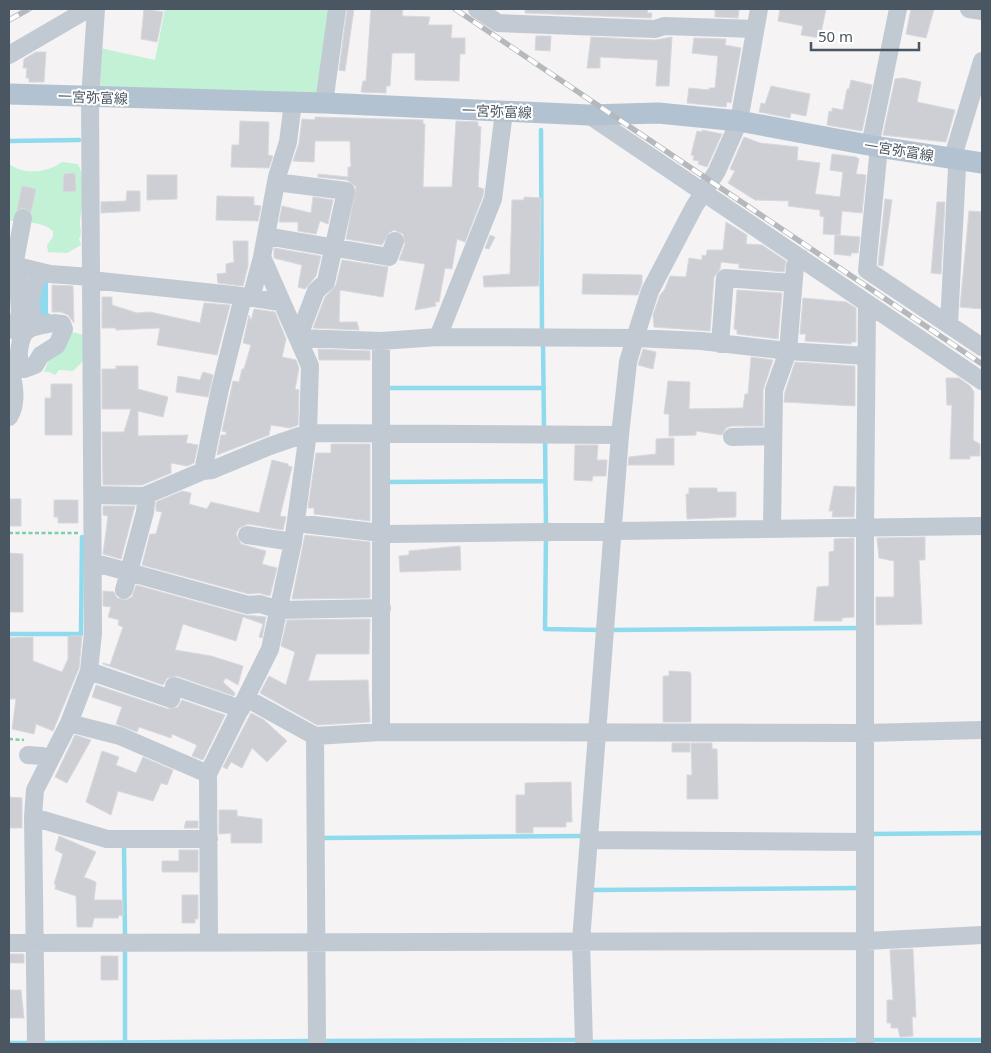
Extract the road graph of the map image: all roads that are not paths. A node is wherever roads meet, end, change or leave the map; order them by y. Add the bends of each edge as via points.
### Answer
1 (88, 9) edge
2 (96, 9) edge
3 (337, 9) edge
4 (477, 9) edge
5 (759, 9) edge
6 (898, 9) edge
7 (969, 9) edge
8 (982, 11) edge
9 (518, 16) edge
10 (755, 29) junction
11 (9, 55) edge
12 (982, 61) edge
13 (9, 94) edge
14 (90, 98) junction
15 (293, 102) junction
16 (324, 103) junction
17 (504, 112) junction
18 (589, 115) junction
19 (739, 121) junction
20 (874, 146) junction
21 (956, 159) junction
22 (982, 163) edge
23 (276, 182) junction
24 (704, 191) junction
25 (22, 218) dead end
26 (266, 236) junction
27 (395, 241) dead end
28 (335, 247) junction
29 (262, 257) junction
30 (801, 258) junction
31 (13, 265) edge
32 (41, 272) junction
33 (91, 278) junction
34 (793, 283) junction
35 (247, 297) junction
36 (280, 302) junction
37 (867, 303) junction
38 (949, 324) junction
39 (41, 325) junction
40 (64, 329) junction
41 (90, 329) junction
42 (16, 331) edge
43 (438, 337) junction
44 (298, 338) junction
45 (635, 338) junction
46 (381, 341) junction
47 (720, 344) junction
48 (982, 347) edge
49 (788, 351) junction
50 (866, 356) junction
51 (13, 369) edge
52 (982, 381) edge
53 (9, 417) edge
54 (308, 433) junction
55 (381, 435) junction
56 (620, 435) junction
57 (732, 436) dead end
58 (773, 436) junction
59 (204, 471) junction
60 (92, 495) junction
61 (144, 496) junction
62 (296, 524) junction
63 (982, 526) edge
64 (772, 528) junction
65 (865, 528) junction
66 (613, 531) junction
67 (382, 532) junction
68 (247, 535) dead end
69 (293, 542) junction
70 (92, 562) junction
71 (129, 572) junction
72 (124, 590) dead end
73 (382, 608) junction
74 (279, 610) junction
75 (89, 671) junction
76 (243, 703) junction
77 (69, 723) junction
78 (982, 730) edge
79 (381, 732) junction
80 (597, 732) junction
81 (865, 733) junction
82 (315, 736) junction
83 (28, 755) dead end
84 (50, 760) junction
85 (208, 774) junction
86 (33, 817) junction
87 (209, 840) junction
88 (589, 840) junction
89 (865, 842) junction
90 (982, 935) edge
91 (582, 941) junction
92 (866, 941) junction
93 (209, 942) junction
94 (316, 942) junction
95 (9, 943) edge
96 (36, 943) junction
97 (36, 1044) edge
98 (317, 1044) edge
99 (584, 1044) edge
100 (865, 1044) edge

1 - 11 street
2 - 14 street
3 - 16 street
4 - 9 street via 498,23
5 - 10 street
6 - 20 street
7 - 8 street
9 - 10 street via 655,29 664,26
10 - 19 street
12 - 21 street via 955,150
13 - 14 main road, 一宮弥富線
14 - 15 main road, 一宮弥富線
14 - 33 street
15 - 16 main road, 一宮弥富線
15 - 23 street via 288,142
16 - 17 main road, 一宮弥富線
17 - 18 main road, 一宮弥富線
17 - 43 street via 493,199
18 - 19 main road, 一宮弥富線 via 658,113
18 - 24 street
19 - 20 main road, 一宮弥富線
19 - 24 street via 717,171
20 - 21 main road, 一宮弥富線
20 - 38 street via 867,270
21 - 22 main road, 一宮弥富線
21 - 38 street
23 - 26 street
23 - 28 street via 346,192
24 - 30 street
24 - 45 street via 650,291
25 - 31 street
26 - 28 street
26 - 29 street
27 - 28 street via 389,257
28 - 44 street via 326,282 316,290
29 - 35 street
29 - 36 street
30 - 34 street via 795,266
30 - 37 street
31 - 32 street
31 - 42 street via 20,313
32 - 33 street
32 - 39 street via 32,287 31,298 34,316
33 - 35 street
33 - 41 street
34 - 47 street via 726,278
34 - 49 street
35 - 36 street
35 - 59 street via 220,389
36 - 44 street
37 - 50 street
37 - 52 street
38 - 48 street
39 - 40 street via 62,324
39 - 42 street
40 - 41 street
40 - 51 street via 58,345 41,354 36,365 30,369
41 - 60 street
42 - 51 street via 21,335
43 - 45 street
43 - 46 street
44 - 46 street
44 - 54 street via 310,366
45 - 47 street
45 - 56 street via 628,362
46 - 55 street
47 - 49 street
49 - 50 street
49 - 58 street via 774,390
50 - 65 street
51 - 53 street via 13,409
54 - 55 street
54 - 59 street
54 - 62 street
55 - 56 street
55 - 67 street
56 - 66 street
57 - 58 street
58 - 64 street
59 - 61 street
60 - 61 street
60 - 70 street
61 - 71 street via 145,512
62 - 67 street
62 - 69 street
63 - 65 street
64 - 65 street
64 - 66 street
65 - 81 street
66 - 67 street
66 - 80 street
67 - 73 street
68 - 69 street
69 - 74 street
70 - 71 street
70 - 75 street via 93,633
71 - 72 street
71 - 74 street via 248,605 260,604
73 - 74 street
73 - 79 street
74 - 76 street via 270,649
75 - 76 street via 171,698 174,686
75 - 77 street
76 - 82 street
76 - 85 street
77 - 84 street
77 - 85 street via 120,736
78 - 81 street
79 - 80 street
79 - 82 street
80 - 81 street
80 - 88 street
81 - 89 street
82 - 94 street
83 - 84 street
84 - 86 street via 35,790
85 - 87 street
86 - 87 street via 106,839
86 - 96 street
87 - 93 street
88 - 89 street
88 - 91 street
89 - 92 street
90 - 92 street
91 - 92 street
91 - 94 street
91 - 99 street
92 - 100 street
93 - 94 street
93 - 96 street
94 - 98 street
95 - 96 street
96 - 97 street

